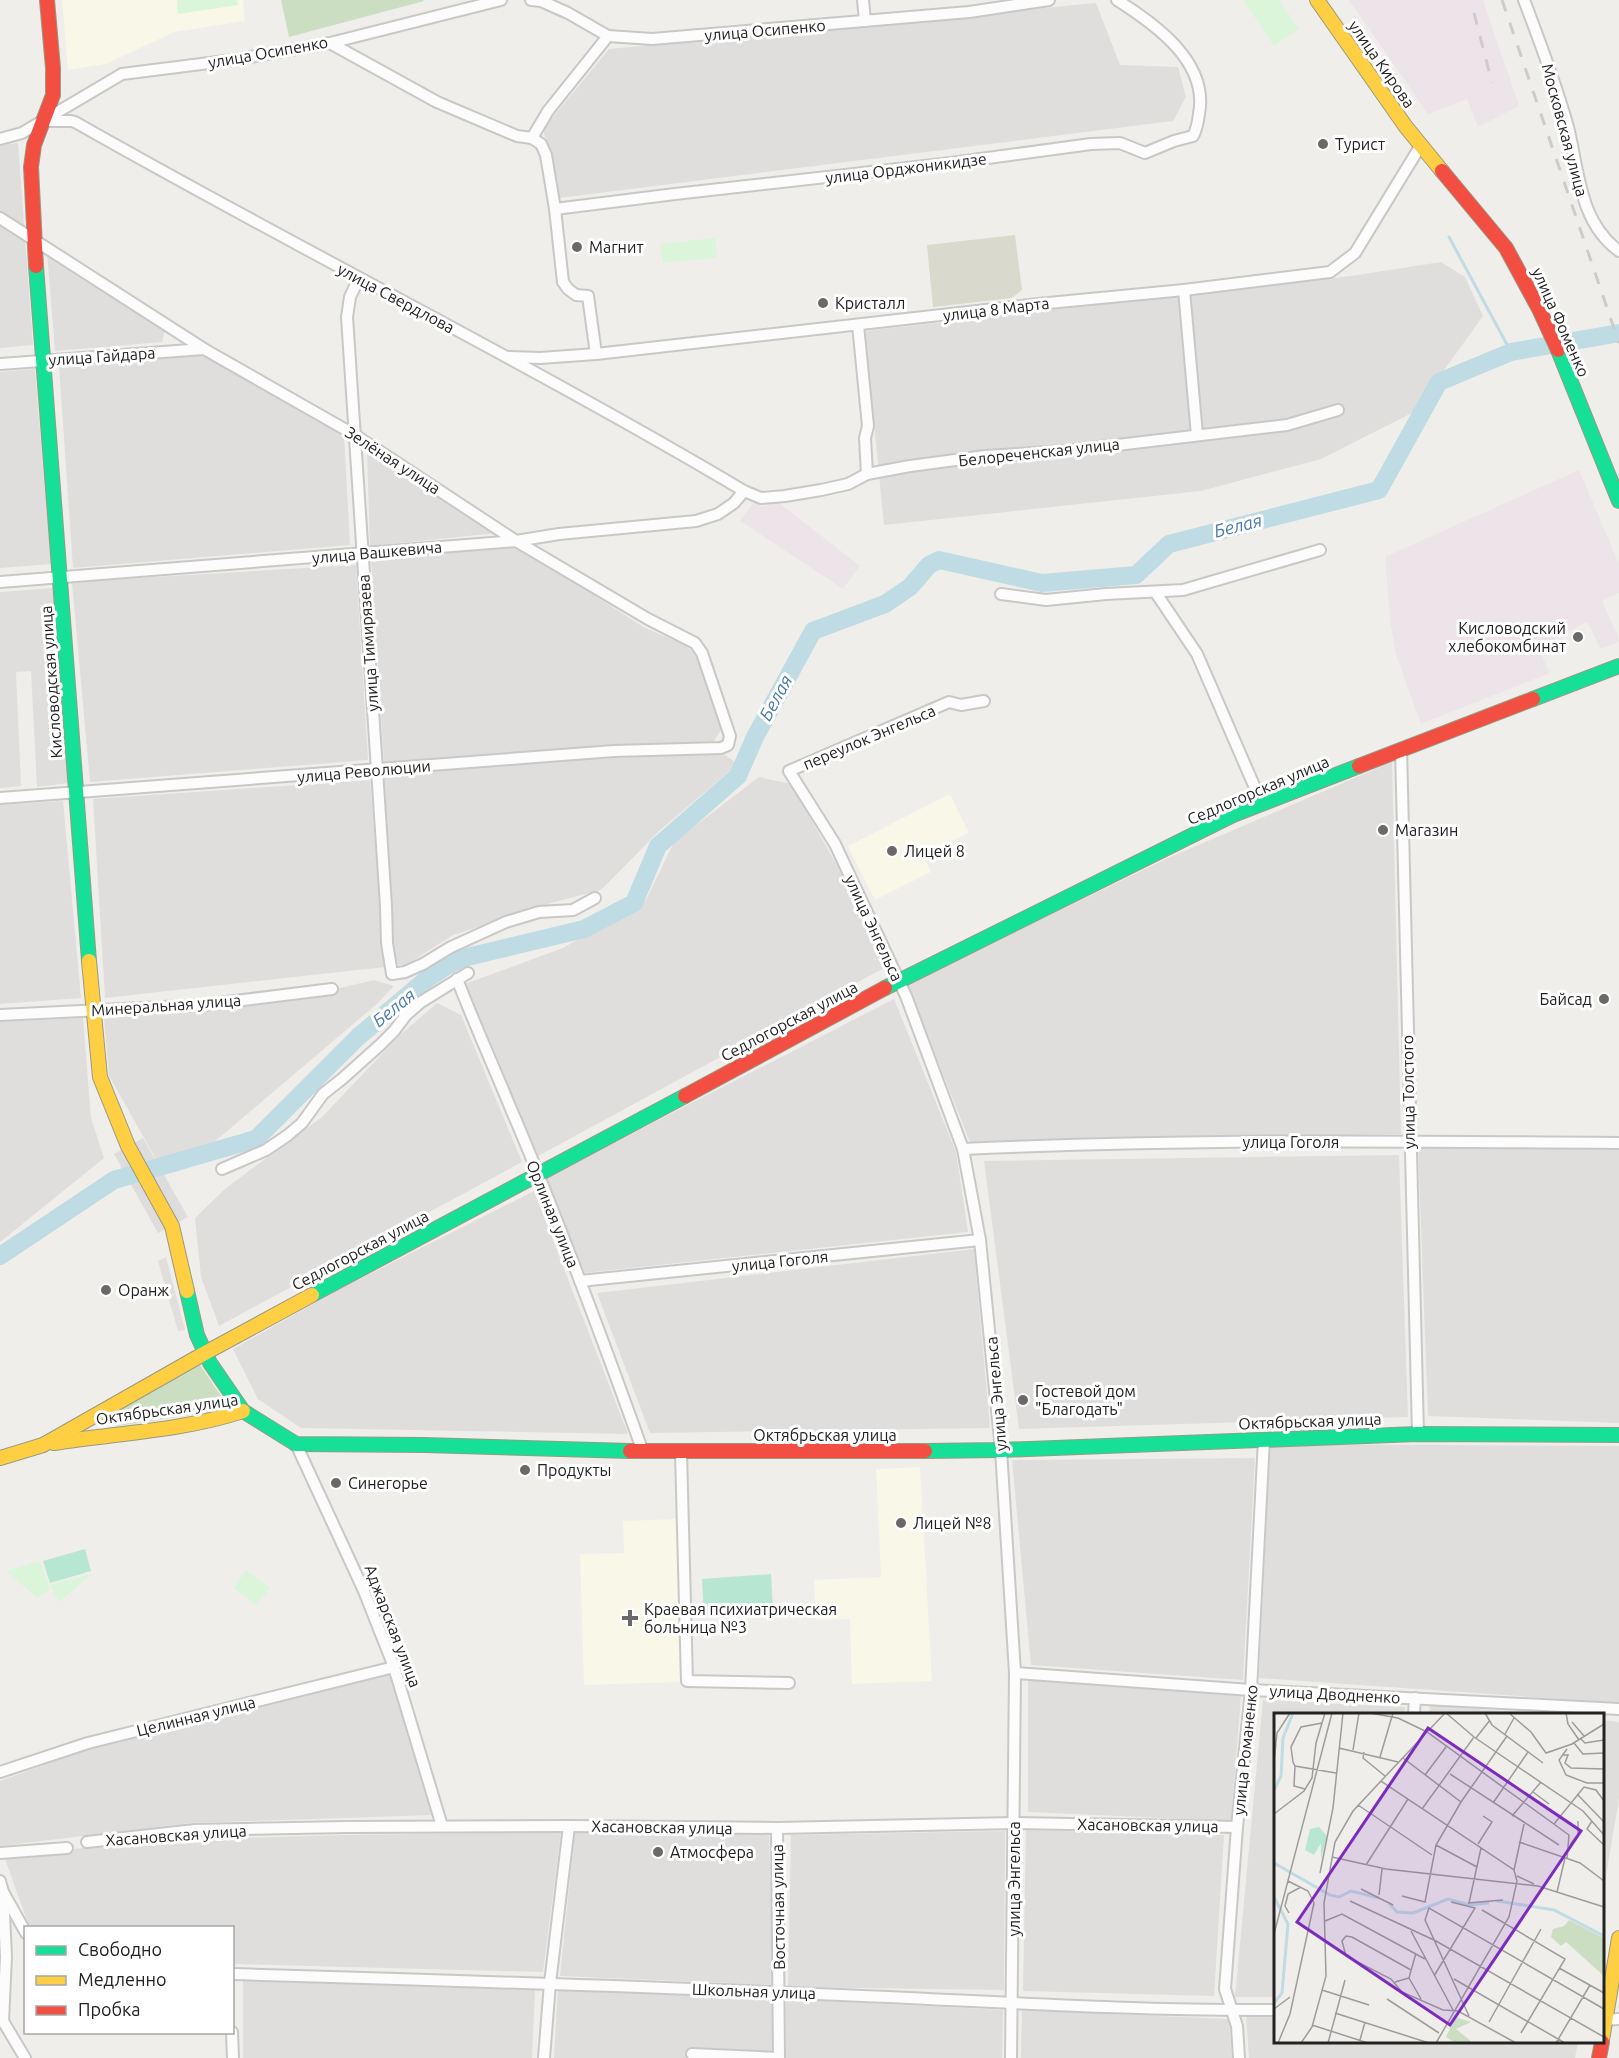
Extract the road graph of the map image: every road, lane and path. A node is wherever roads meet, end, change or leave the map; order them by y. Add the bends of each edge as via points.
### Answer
1 (47, 0) edge
2 (501, 0) edge
3 (531, 0) edge
4 (863, 0) edge
5 (1049, 0) edge
6 (1117, 0) edge
7 (1317, 0) edge
8 (1524, 0) edge
9 (865, 21) junction
10 (608, 36) junction
11 (330, 43) junction
12 (44, 121) junction
13 (532, 138) junction
14 (0, 139) edge
15 (1421, 145) junction
16 (555, 209) junction
17 (0, 218) edge
18 (34, 240) junction
19 (1619, 251) edge
20 (358, 278) junction
21 (1184, 290) junction
22 (858, 325) junction
23 (204, 349) junction
24 (596, 354) junction
25 (506, 356) junction
26 (42, 361) junction
27 (0, 364) edge
28 (1338, 410) dead end
29 (355, 435) junction
30 (1197, 435) junction
31 (867, 474) junction
32 (744, 491) junction
33 (1619, 501) edge
34 (516, 541) junction
35 (1320, 550) dead end
36 (362, 554) junction
37 (60, 577) junction
38 (0, 582) edge
39 (1155, 593) junction
40 (1001, 594) dead end
41 (1619, 666) edge
42 (984, 701) dead end
43 (728, 744) joint
44 (1401, 750) junction
45 (377, 770) junction
46 (789, 771) joint
47 (76, 794) junction
48 (0, 798) edge
49 (1262, 804) junction
50 (595, 898) dead end
51 (468, 973) dead end
52 (457, 979) junction
53 (899, 981) junction
54 (332, 989) dead end
55 (94, 1010) junction
56 (0, 1015) edge
57 (1409, 1141) junction
58 (1619, 1143) edge
59 (963, 1149) junction
60 (222, 1169) dead end
61 (537, 1173) junction
62 (981, 1240) junction
63 (580, 1281) junction
64 (205, 1353) junction
65 (243, 1411) junction
66 (1418, 1434) junction
67 (1619, 1435) edge
68 (1264, 1439) junction
69 (297, 1444) junction
70 (43, 1445) junction
71 (1001, 1450) junction
72 (643, 1452) junction
73 (681, 1452) junction
74 (0, 1458) edge
75 (394, 1667) junction
76 (1015, 1673) junction
77 (789, 1683) dead end
78 (1251, 1690) junction
79 (1415, 1698) junction
80 (1619, 1709) edge
81 (1414, 1713) edge
82 (0, 1772) edge
83 (1014, 1822) junction
84 (442, 1826) junction
85 (569, 1826) junction
86 (1237, 1827) junction
87 (777, 1828) junction
88 (87, 1842) dead end
89 (67, 1848) dead end
90 (0, 1853) edge
91 (2, 1886) edge
92 (24, 1929) edge
93 (1619, 1938) edge
94 (234, 1974) edge
95 (549, 1983) junction
96 (779, 1992) junction
97 (1013, 2002) junction
98 (1232, 2010) junction
99 (1274, 2010) edge
100 (1609, 2020) edge
101 (232, 2034) edge
102 (1604, 2035) edge
103 (1602, 2043) edge
104 (692, 2054) dead end
105 (25, 2058) edge
106 (233, 2058) edge
107 (544, 2058) edge
108 (779, 2058) edge
109 (1011, 2058) edge
110 (1239, 2058) edge
111 (1599, 2058) edge

1 - 12 main road, Кисловодская улица via 54,80
2 - 11 street, улица Осипенко
3 - 10 street, улица Осипенко via 568,13
4 - 9 street
5 - 9 street, улица Осипенко
6 - 16 street, улица Орджоникидзе via 1165,34 1192,68 1201,96 1193,136 1145,153 1120,143 1091,144
7 - 15 main road, улица Кирова
8 - 19 street, Московская улица via 1568,127 1577,177 1590,218 1606,242
9 - 10 street, улица Осипенко via 652,39
10 - 13 street via 548,111
11 - 12 street, улица Осипенко via 122,74
11 - 13 street via 437,102 517,136
12 - 14 street, улица Осипенко
12 - 18 main road, Кисловодская улица via 34,145 31,167
12 - 20 street, улица Свердлова via 75,122
13 - 16 street via 541,144 546,155
15 - 21 street, улица 8 Марта via 1355,253 1330,272
15 - 33 main road, улица Фоменко via 1506,248 1531,291
16 - 24 street via 562,278 568,290 588,296
17 - 18 street, Зелёная улица
18 - 23 street, Зелёная улица
18 - 26 main road, Кисловодская улица
20 - 25 street, улица Свердлова
20 - 29 street, улица Тимирязева via 347,317
21 - 22 street, улица 8 Марта
21 - 30 street
22 - 24 street, улица 8 Марта
22 - 31 street via 868,426
23 - 26 street, улица Гайдара
23 - 29 street, Зелёная улица
24 - 25 street, улица 8 Марта
25 - 32 street, улица Свердлова
26 - 27 street, улица Гайдара
26 - 37 main road, Кисловодская улица
28 - 30 street, Белореченская улица via 1287,425
29 - 34 street, Зелёная улица
29 - 36 street, улица Тимирязева
30 - 31 street, Белореченская улица via 1066,451 985,456
31 - 32 street, Белореченская улица via 848,484 785,496 761,498
32 - 34 street, улица Вашкевича via 718,514 696,521
34 - 36 street, улица Вашкевича
34 - 43 street, Зелёная улица via 695,643 702,652 730,736
35 - 39 street via 1183,590
36 - 37 street, улица Вашкевича
36 - 45 street, улица Тимирязева
37 - 38 street, улица Вашкевича
37 - 47 main road, Кисловодская улица
39 - 40 street via 1046,600
39 - 49 street via 1197,654
41 - 44 main road, Седлогорская улица
42 - 46 street, переулок Энгельса via 961,705 949,702
43 - 45 street, улица Революции via 721,748 614,751
44 - 49 main road, Седлогорская улица
44 - 57 street, улица Толстого
45 - 47 street, улица Революции
45 - 50 street, улица Тимирязева via 392,974 423,964 506,922 539,912 573,910
46 - 53 street, улица Энгельса via 835,844
47 - 48 street, улица Революции
47 - 55 main road, Кисловодская улица
49 - 53 main road, Седлогорская улица
51 - 52 street
52 - 60 street via 406,1015 380,1045 322,1094 303,1123 266,1150
52 - 61 street, Орлиная улица
53 - 59 street, улица Энгельса
53 - 61 main road, Седлогорская улица
54 - 55 street, Минеральная улица via 202,1005
55 - 56 street, Минеральная улица
55 - 64 main road, Кисловодская улица via 100,1077 128,1146 172,1226 192,1316
57 - 58 street, улица Гоголя
57 - 59 street, улица Гоголя via 1107,1143
57 - 66 street, улица Толстого
59 - 62 street, улица Энгельса
61 - 63 street, Орлиная улица
61 - 64 main road, Седлогорская улица
62 - 63 street, улица Гоголя
62 - 71 street, улица Энгельса
63 - 72 street, Орлиная улица
64 - 65 main road
64 - 70 main road, Седлогорская улица
65 - 69 main road, Октябрьская улица
65 - 70 main road, Октябрьская улица via 209,1422
66 - 67 main road, Октябрьская улица
66 - 68 main road, Октябрьская улица
68 - 71 main road, Октябрьская улица
68 - 78 street, улица Романенко
69 - 72 main road, Октябрьская улица
69 - 75 street, Аджарская улица
70 - 74 main road, Седлогорская улица
71 - 73 main road, Октябрьская улица
71 - 76 street, улица Энгельса
72 - 73 main road, Октябрьская улица
73 - 77 street via 687,1681
75 - 82 street, Целинная улица via 88,1743
75 - 84 street, Аджарская улица
76 - 78 street, улица Дводненко
76 - 83 street, улица Энгельса
78 - 79 street, улица Дводненко
78 - 86 street, улица Романенко
79 - 80 street, улица Дводненко
79 - 81 street
83 - 86 street, Хасановская улица
83 - 87 street, Хасановская улица
83 - 97 street, улица Энгельса
84 - 85 street, Хасановская улица
84 - 88 street, Хасановская улица via 195,1830
85 - 87 street, Хасановская улица
85 - 95 street
86 - 98 street, улица Романенко via 1226,1989
87 - 96 street, Восточная улица
89 - 90 street
91 - 92 street
91 - 105 street via 6,1957 3,2021
93 - 100 main road
94 - 95 street, Школьная улица
95 - 96 street, Школьная улица
95 - 107 street
96 - 97 street, Школьная улица
96 - 108 street, Восточная улица
97 - 98 street, Школьная улица
97 - 109 street, улица Энгельса
98 - 99 street, Школьная улица
98 - 110 street, улица Романенко
100 - 102 main road
101 - 106 street
103 - 111 main road
104 - 108 street, Восточная улица

